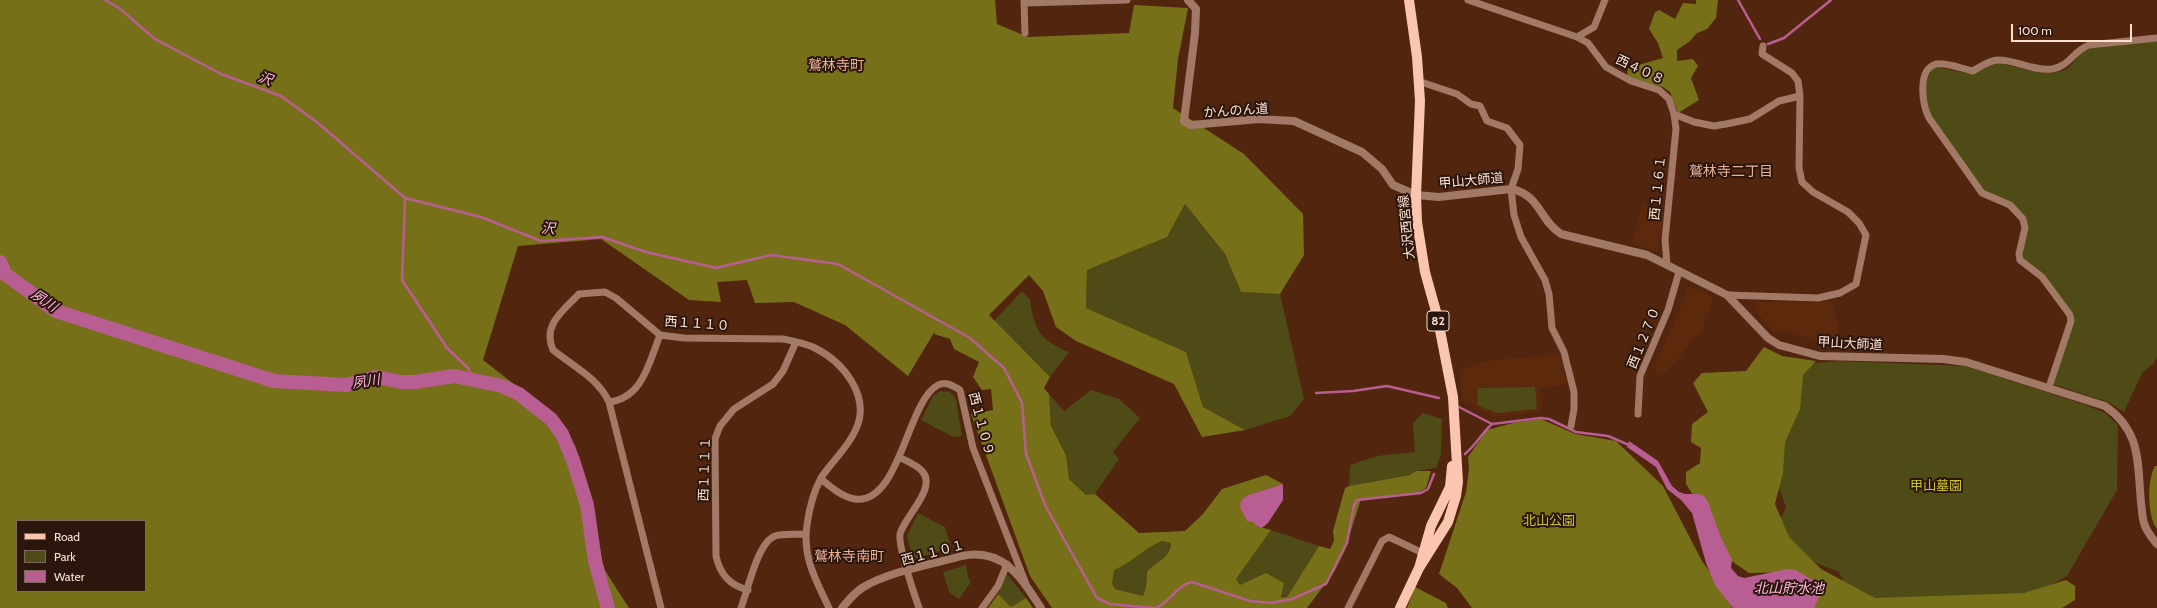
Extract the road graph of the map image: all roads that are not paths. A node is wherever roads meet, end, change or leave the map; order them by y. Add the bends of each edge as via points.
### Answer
1 (1127, 0) edge
2 (1188, 0) edge
3 (1409, 0) edge
4 (1468, 0) edge
5 (1605, 0) edge
6 (1024, 2) edge
7 (1025, 33) dead end
8 (1577, 37) junction
9 (2157, 38) edge
10 (1764, 46) dead end
11 (1418, 81) junction
12 (1800, 96) junction
13 (1674, 114) junction
14 (1511, 189) junction
15 (1416, 195) junction
16 (1666, 266) junction
17 (1679, 272) junction
18 (1727, 295) junction
19 (660, 335) junction
20 (796, 342) junction
21 (2048, 387) junction
22 (609, 402) junction
23 (1638, 414) dead end
24 (1571, 426) dead end
25 (898, 457) junction
26 (821, 479) junction
27 (806, 534) junction
28 (2157, 544) edge
29 (1425, 554) junction
30 (1007, 564) junction
31 (908, 571) junction
32 (1027, 586) junction
33 (748, 590) junction
34 (661, 608) edge
35 (741, 608) edge
36 (830, 608) edge
37 (842, 608) edge
38 (919, 608) edge
39 (982, 608) edge
40 (1041, 608) edge
41 (1348, 608) edge
42 (1400, 608) edge

1 - 6 street
2 - 15 street, かんのん道 via 1196,9 1184,121 1191,126 1259,119 1294,121 1362,152 1382,169 1393,185
3 - 11 main road, 大沢西宮線 / 82
4 - 8 street, 西４０８
5 - 8 street via 1594,27
6 - 7 street
8 - 13 street, 西４０８ via 1588,43 1606,67 1659,90 1669,99
9 - 21 street via 2089,45 2080,48 2066,65 2052,69 2034,69 1997,60 1988,62 1973,72 1935,64 1924,79 1923,106 1929,118 1982,193 2010,205 2023,219 2025,228 2020,260 2042,277 2070,315 2071,321
10 - 12 street via 1762,54 1792,73 1798,81
11 - 14 street via 1457,94 1471,104 1480,106 1487,121 1511,131 1520,145 1518,169
11 - 15 main road, 大沢西宮線 / 82 via 1420,101
12 - 13 street via 1779,101 1750,119 1714,126
12 - 18 street via 1799,168 1802,182 1813,192 1848,212 1866,235 1856,284 1840,293 1818,298
13 - 16 street, 西１１６１ via 1676,129 1665,240
14 - 15 street, 甲山大師道 via 1438,197
14 - 16 street, 甲山大師道 via 1521,191 1530,197 1551,227 1561,234 1647,255
14 - 24 street via 1514,215 1521,237 1550,294 1552,328 1564,352 1574,392
15 - 29 main road, 大沢西宮線 / 82 via 1417,222 1425,272 1437,315 1452,397 1458,482 1448,522
16 - 17 street, 甲山大師道
17 - 18 street, 甲山大師道
17 - 23 street, 西１２７０ via 1668,310 1640,376
18 - 21 street, 甲山大師道 via 1768,338 1779,345 1820,356 1943,359 1966,362
19 - 20 street, 西１１１０ via 684,338 782,339
19 - 22 street via 639,385 632,394
19 - 22 street, 西１１１０ via 616,298 605,292 579,294 557,318 549,332 553,350 604,390
20 - 26 street, 西１１１０ via 814,348 835,361 850,377 859,400 861,412 857,428
20 - 33 street, 西１１１１ via 783,371 773,384 734,409 720,426 715,439 716,556 719,570 732,583
21 - 28 street, 甲山大師道 via 2105,406 2126,425 2137,453 2144,524
22 - 34 street, 西１１１０
25 - 26 street via 881,490 869,498 855,499 839,493
25 - 31 street via 922,470 926,478 926,489 900,534
25 - 32 street, 西１１０９ via 927,393 939,384 949,384 960,390 973,448
26 - 27 street, 西１１１０ via 811,508
27 - 33 street via 775,536 767,541 756,562
27 - 36 street, 西１１１０ via 811,570
29 - 41 street via 1389,537 1382,541
29 - 42 main road, 大沢西宮線 / 82
30 - 31 street, 西１１０１ via 988,556 968,555
30 - 32 street, 西１１０１
30 - 39 street via 998,586
31 - 37 street, 西１１０１ via 862,588
31 - 38 street
32 - 40 street, 西１１０１
33 - 35 street

